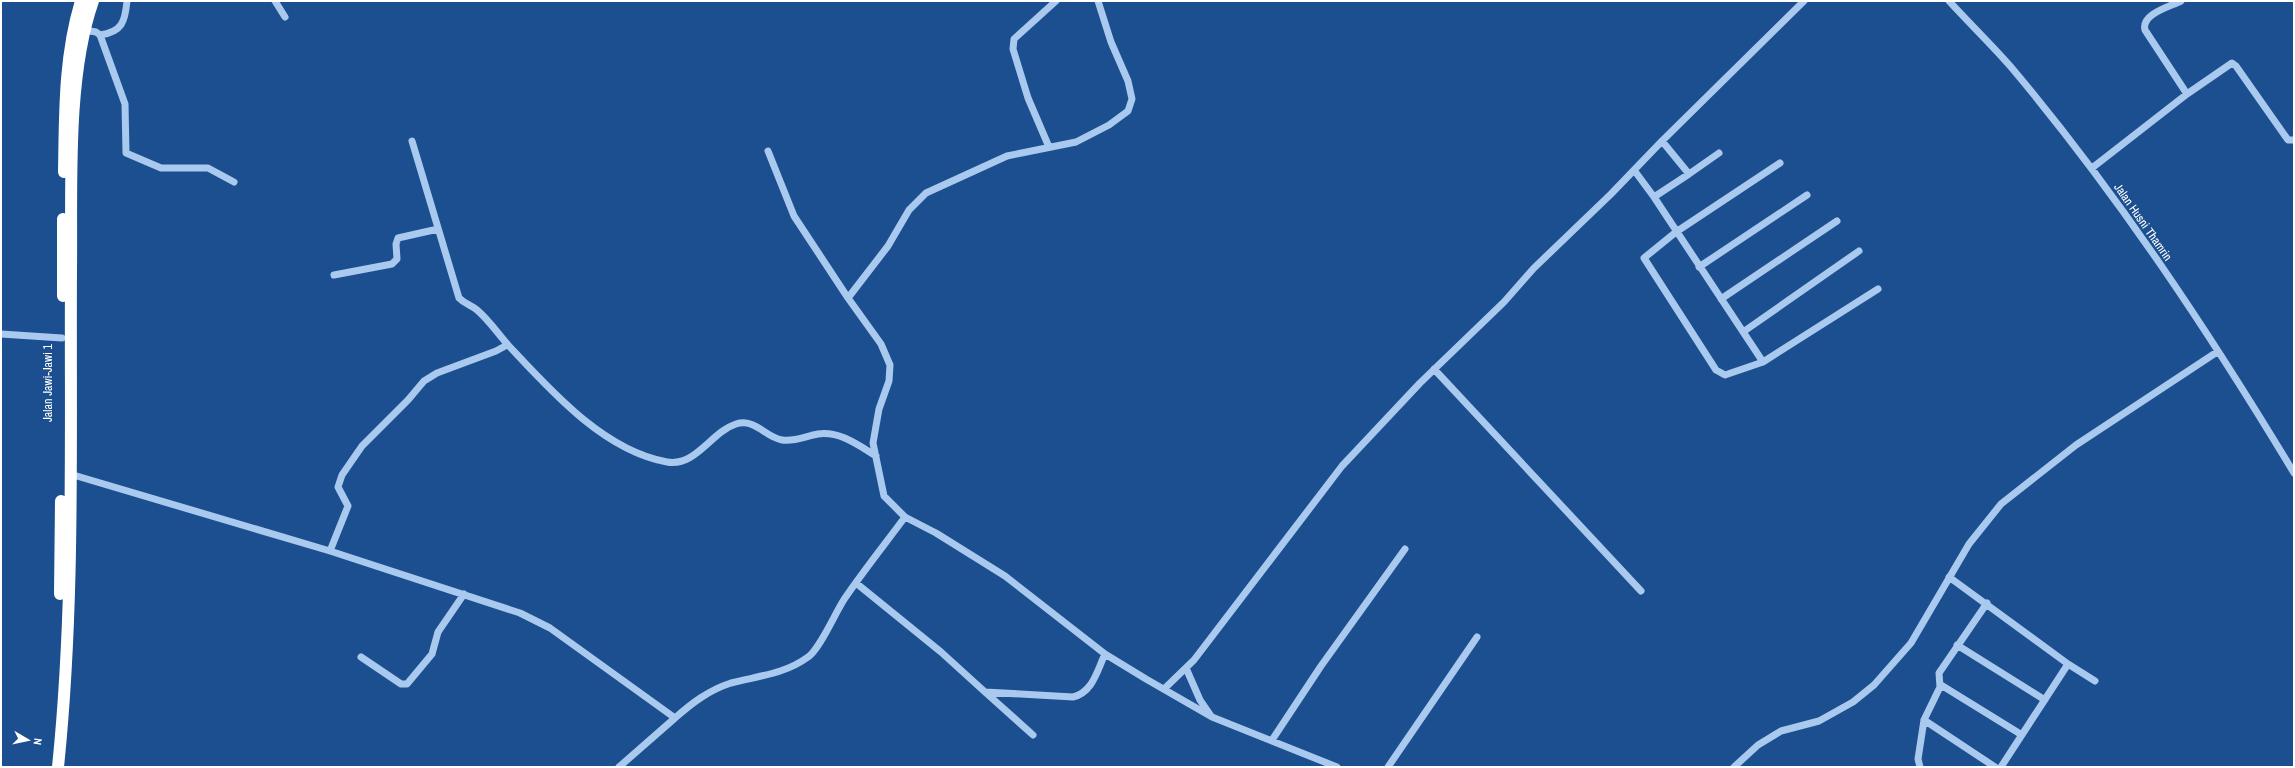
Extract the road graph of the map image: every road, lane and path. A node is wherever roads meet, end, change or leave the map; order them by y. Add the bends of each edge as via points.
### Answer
1 (81, 1) edge
2 (92, 1) edge
3 (127, 1) edge
4 (275, 1) edge
5 (1056, 1) edge
6 (1098, 1) edge
7 (1804, 1) edge
8 (1949, 1) edge
9 (2180, 1) edge
10 (285, 17) dead end
11 (84, 30) junction
12 (100, 35) junction
13 (2187, 94) junction
14 (2294, 140) edge
15 (412, 141) dead end
16 (1662, 141) junction
17 (1048, 147) junction
18 (768, 151) dead end
19 (1719, 153) dead end
20 (1780, 163) dead end
21 (2092, 168) junction
22 (1634, 170) junction
23 (1689, 174) junction
24 (234, 182) dead end
25 (1807, 195) dead end
26 (1654, 197) junction
27 (1837, 221) dead end
28 (438, 230) junction
29 (1676, 232) junction
30 (1859, 252) dead end
31 (1699, 267) junction
32 (334, 275) dead end
33 (1878, 289) dead end
34 (848, 298) junction
35 (1721, 299) junction
36 (67, 302) junction
37 (1743, 332) junction
38 (1, 334) edge
39 (62, 338) junction
40 (501, 348) junction
41 (2217, 352) junction
42 (1762, 362) junction
43 (1434, 369) junction
44 (876, 456) junction
45 (2294, 473) edge
46 (70, 474) junction
47 (905, 517) junction
48 (1405, 549) dead end
49 (330, 551) junction
50 (65, 553) junction
51 (1949, 578) junction
52 (856, 583) junction
53 (1641, 591) dead end
54 (464, 594) junction
55 (1987, 603) junction
56 (1477, 637) dead end
57 (1957, 645) junction
58 (1105, 654) junction
59 (361, 657) dead end
60 (2068, 664) junction
61 (1186, 668) junction
62 (2095, 681) dead end
63 (1941, 685) junction
64 (1164, 689) junction
65 (985, 692) junction
66 (2044, 700) junction
67 (1212, 717) junction
68 (675, 718) junction
69 (1924, 720) junction
70 (1033, 735) dead end
71 (2022, 735) junction
72 (1272, 740) junction
73 (50, 767) edge
74 (58, 767) edge
75 (619, 767) edge
76 (1337, 767) edge
77 (1388, 767) edge
78 (1734, 767) edge
79 (1920, 767) edge
80 (1995, 767) edge
81 (2001, 767) edge

1 - 36 highway, Jalan Jawi-Jawi 1 via 72,33 67,68
2 - 11 highway
3 - 12 street via 118,30
4 - 10 street
5 - 17 street via 1013,43 1028,98
6 - 17 street via 1111,42 1128,80 1132,99 1128,111 1109,125 1076,142
7 - 16 street
8 - 21 street, Jalan Husni Thamrin via 2010,66
9 - 13 street via 2147,18 2144,25
11 - 12 street
11 - 36 highway via 74,130
12 - 24 street via 125,104 126,153 161,168 208,168
13 - 14 street via 2232,63 2288,140
13 - 21 street
15 - 28 street
16 - 22 street
16 - 23 street
17 - 34 street via 1007,156 926,193 909,210 888,246
18 - 34 street via 794,216
19 - 23 street
20 - 29 street
21 - 41 street, Jalan Husni Thamrin
22 - 26 street
22 - 43 street
23 - 26 street
25 - 31 street
26 - 29 street
27 - 35 street
28 - 32 street via 398,238 397,259 392,264
28 - 40 street via 459,298 476,309
29 - 31 street
29 - 42 street via 1645,255 1644,259 1716,370 1725,375
30 - 37 street
31 - 35 street
33 - 42 street
34 - 44 street via 881,344 890,364 889,381 879,409 873,443
35 - 37 street
36 - 39 highway, Jalan Jawi-Jawi 1
36 - 46 highway
37 - 42 street
38 - 39 street
39 - 50 highway, Jalan Jawi-Jawi 1
40 - 44 street via 583,419 643,456 666,462 684,462 729,426 745,422 783,440 797,440 818,434 835,435 849,439
40 - 49 street via 430,377 362,446 339,482 339,492 348,506
41 - 45 street, Jalan Husni Thamrin
41 - 51 street via 2076,445 2001,504 1969,544
43 - 53 street
43 - 61 street via 1342,466
44 - 47 street via 884,496
46 - 49 street
46 - 50 highway
47 - 52 street
47 - 58 street via 1005,576
48 - 72 street via 1321,666
49 - 54 street
50 - 73 highway, Jalan Jawi-Jawi 1 via 58,688
50 - 74 highway via 65,689
51 - 55 street
51 - 78 street via 1911,643 1874,685 1853,702 1819,721 1782,731 1758,745
52 - 65 street via 941,652
52 - 68 street via 810,656 774,674 708,692
54 - 59 street via 438,632 432,654 407,684 401,684
54 - 68 street via 520,613 550,628
55 - 57 street
55 - 60 street
56 - 77 street
57 - 63 street via 1939,673
57 - 66 street
58 - 64 street
58 - 65 street via 1091,686 1080,695 1073,697
60 - 62 street
60 - 66 street
61 - 64 street
61 - 67 street via 1200,700
63 - 69 street
63 - 71 street
64 - 67 street
65 - 70 street
66 - 71 street
67 - 72 street
68 - 75 street
69 - 79 street via 1918,759
69 - 80 street
71 - 81 street
72 - 76 street

